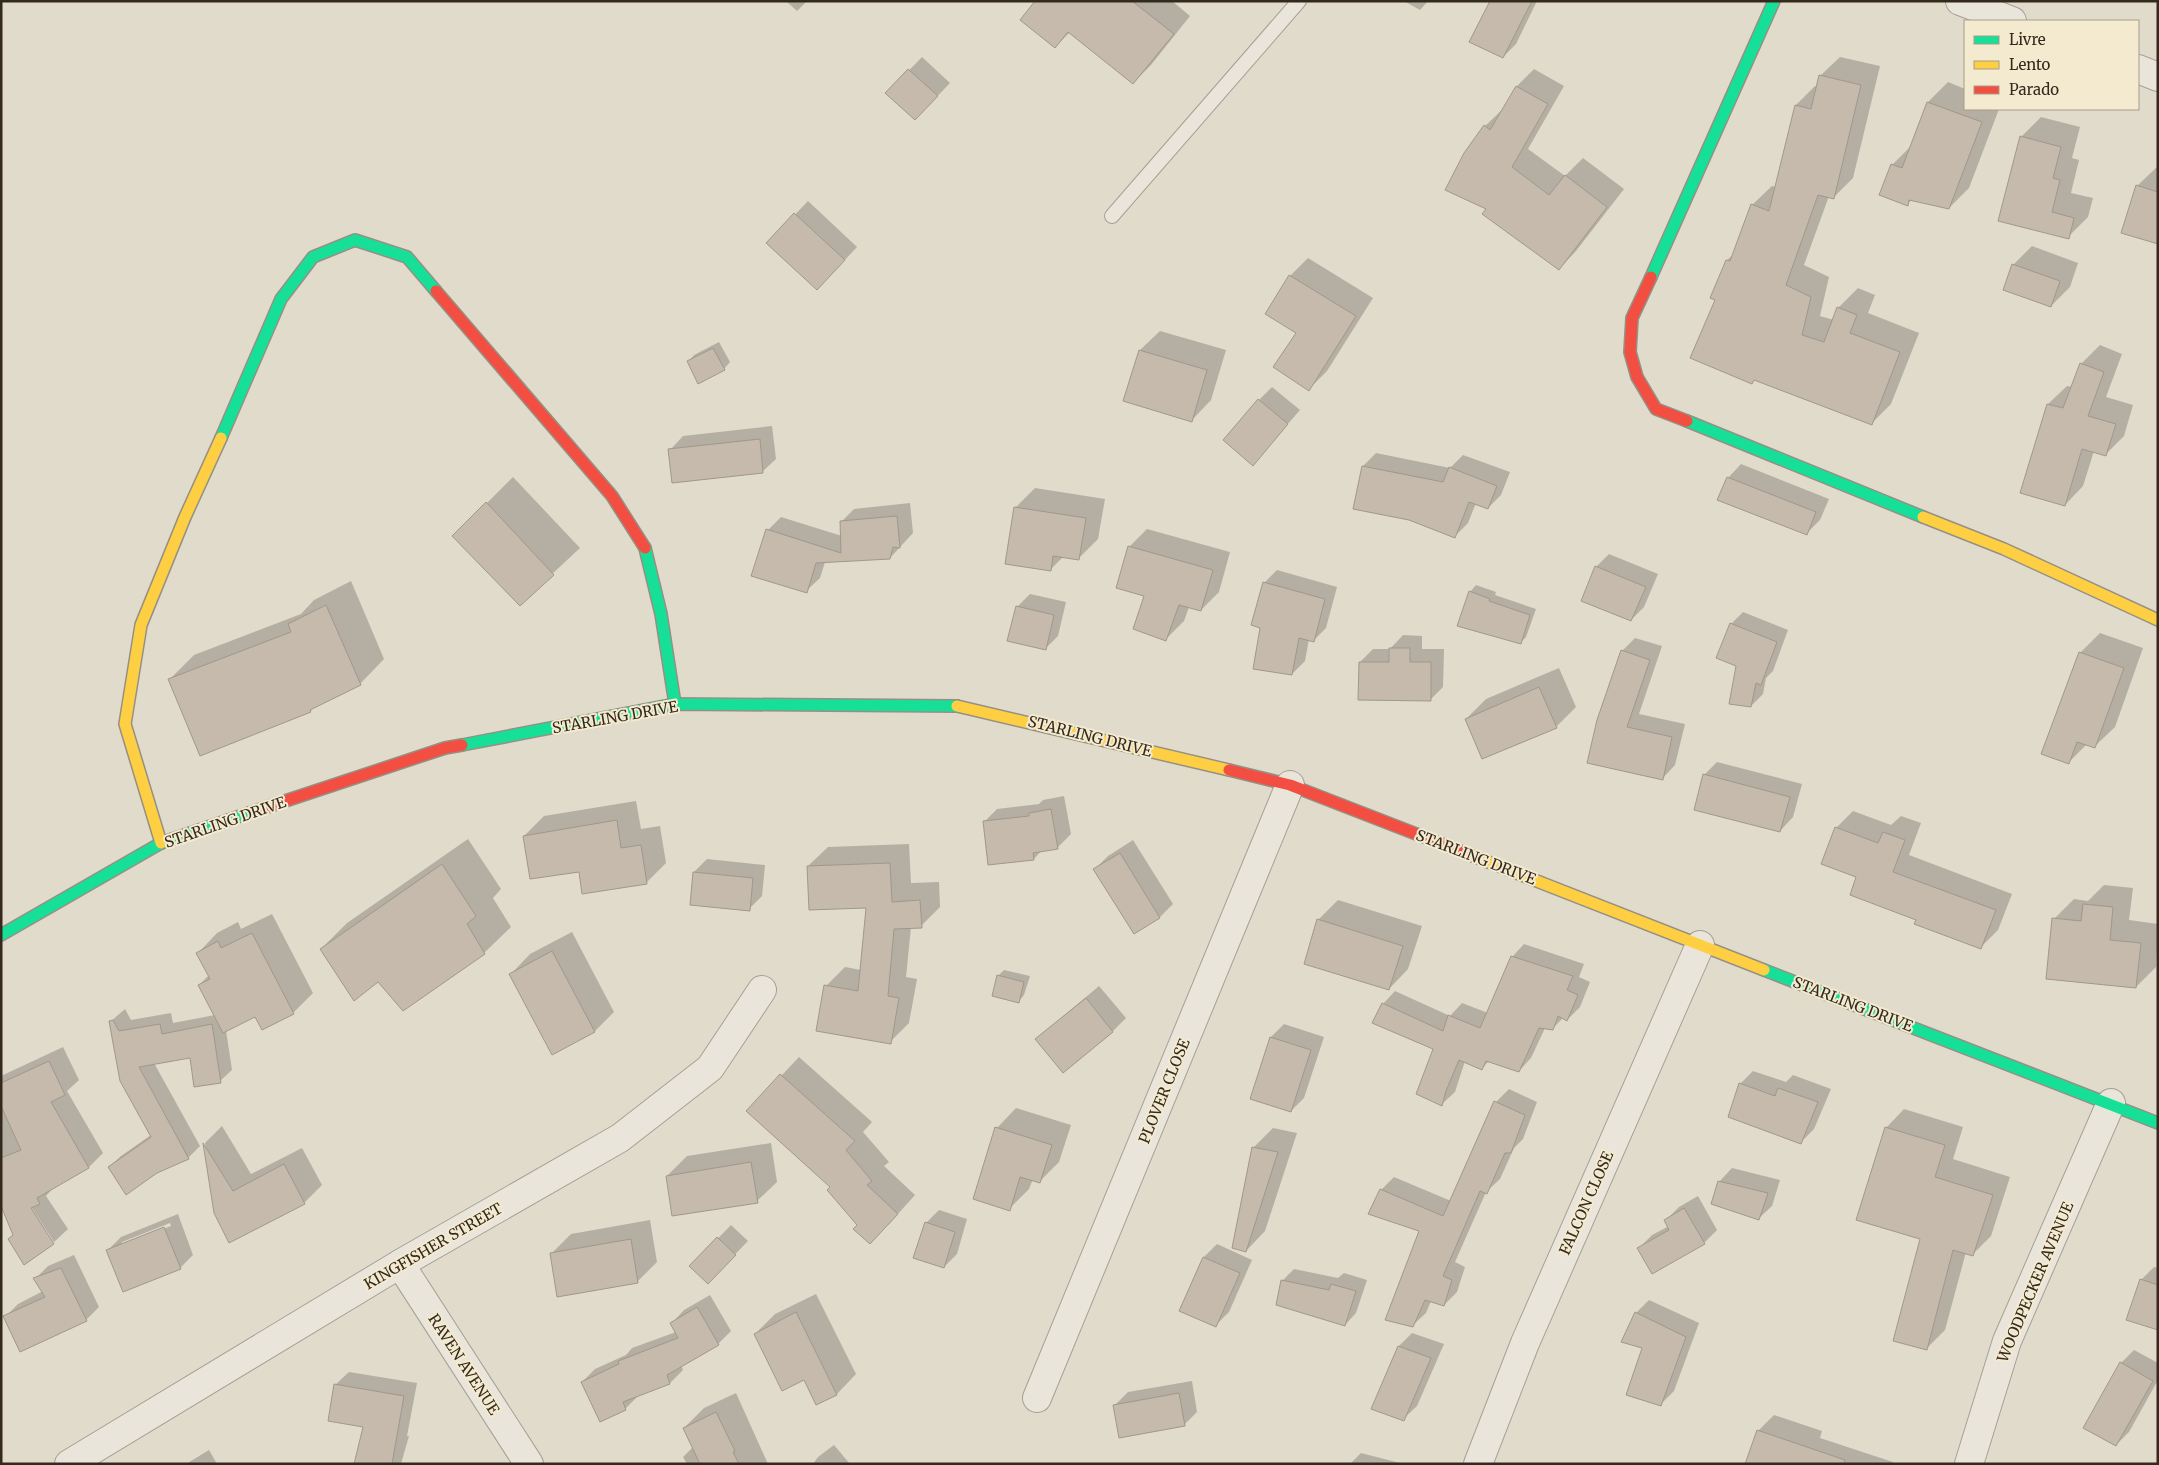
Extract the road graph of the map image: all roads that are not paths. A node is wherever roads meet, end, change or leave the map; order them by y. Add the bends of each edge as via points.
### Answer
1 (1299, 1) edge
2 (1774, 1) edge
3 (1960, 1) edge
4 (2009, 20) edge
5 (2139, 69) edge
6 (2158, 77) edge
7 (1112, 216) dead end
8 (2158, 620) edge
9 (675, 704) junction
10 (1290, 785) junction
11 (161, 843) junction
12 (1, 935) edge
13 (1700, 945) junction
14 (762, 990) dead end
15 (2111, 1103) junction
16 (2158, 1123) edge
17 (400, 1264) junction
18 (1036, 1398) dead end
19 (69, 1464) edge
20 (529, 1464) edge
21 (1478, 1464) edge
22 (1969, 1464) edge

1 - 7 lane
2 - 8 street via 1632,318 1630,352 1637,377 1656,409 2004,549
3 - 4 street
5 - 6 street
9 - 10 street, STARLING DRIVE via 963,706
9 - 11 street, STARLING DRIVE via 445,748
9 - 11 street via 661,614 644,546 612,496 407,257 355,240 313,257 281,299 141,625 125,724
10 - 13 street, STARLING DRIVE
10 - 18 street, PLOVER CLOSE
11 - 12 street, STARLING DRIVE
13 - 15 street, STARLING DRIVE
13 - 21 street, FALCON CLOSE via 1524,1344
14 - 17 street, KINGFISHER STREET via 710,1068 620,1138
15 - 16 street, STARLING DRIVE
15 - 22 street, WOODPECKER AVENUE via 2008,1341
17 - 19 street, KINGFISHER STREET
17 - 20 street, RAVEN AVENUE

